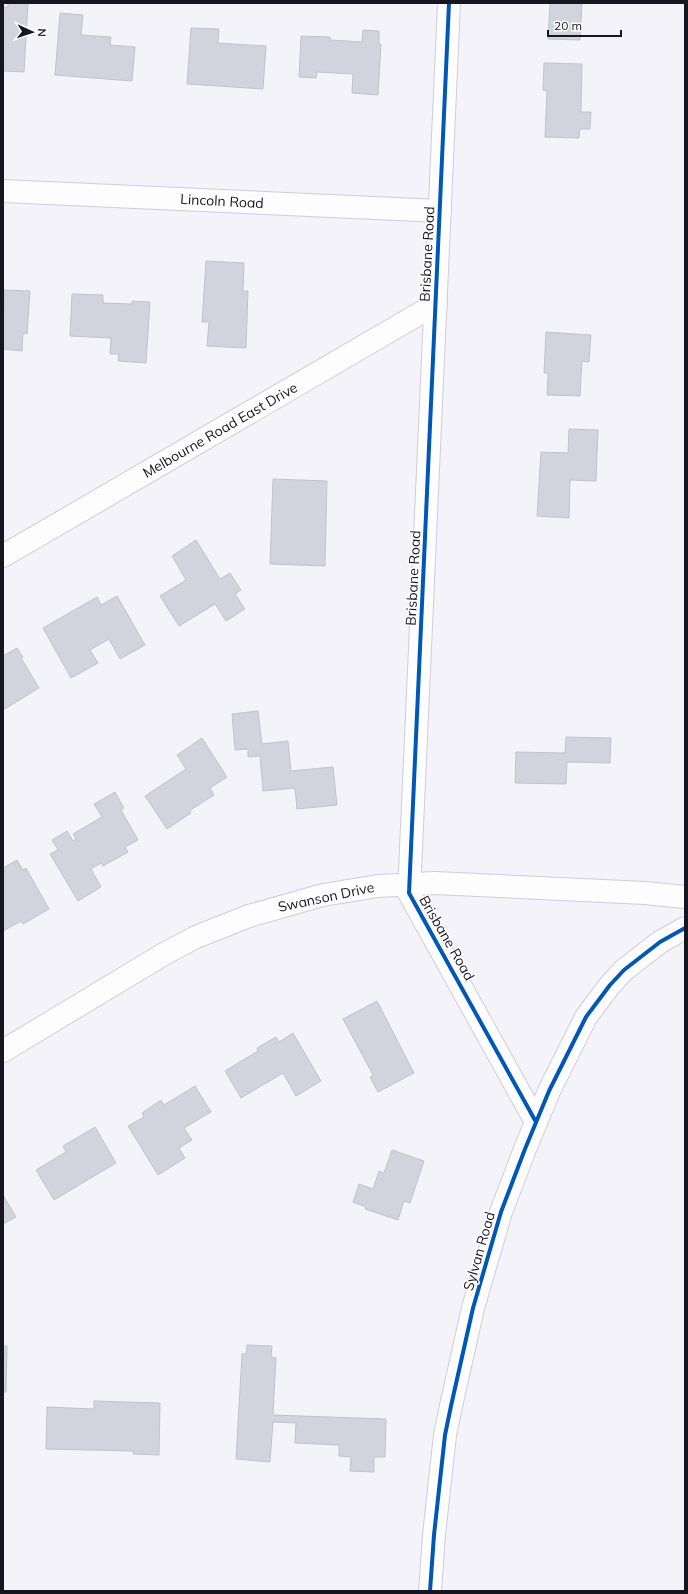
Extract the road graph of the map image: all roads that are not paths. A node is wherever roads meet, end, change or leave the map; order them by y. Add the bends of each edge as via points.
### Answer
1 (449, 3) edge
2 (3, 191) edge
3 (440, 211) junction
4 (436, 304) junction
5 (3, 556) edge
6 (410, 884) junction
7 (685, 897) edge
8 (685, 928) edge
9 (3, 1051) edge
10 (536, 1122) junction
11 (430, 1591) edge

1 - 3 street, Brisbane Road
2 - 3 street, Lincoln Road
3 - 4 street, Brisbane Road
4 - 5 street, Melbourne Road East Drive
4 - 6 street, Brisbane Road
6 - 7 street, Swanson Drive via 450,883
6 - 9 street, Swanson Drive via 378,886 323,895 288,904 196,937
6 - 10 street, Brisbane Road via 409,893 412,900
8 - 10 street, Sylvan Road via 645,953 624,970 604,992 586,1017
10 - 11 street, Sylvan Road via 501,1212 452,1398 434,1534

